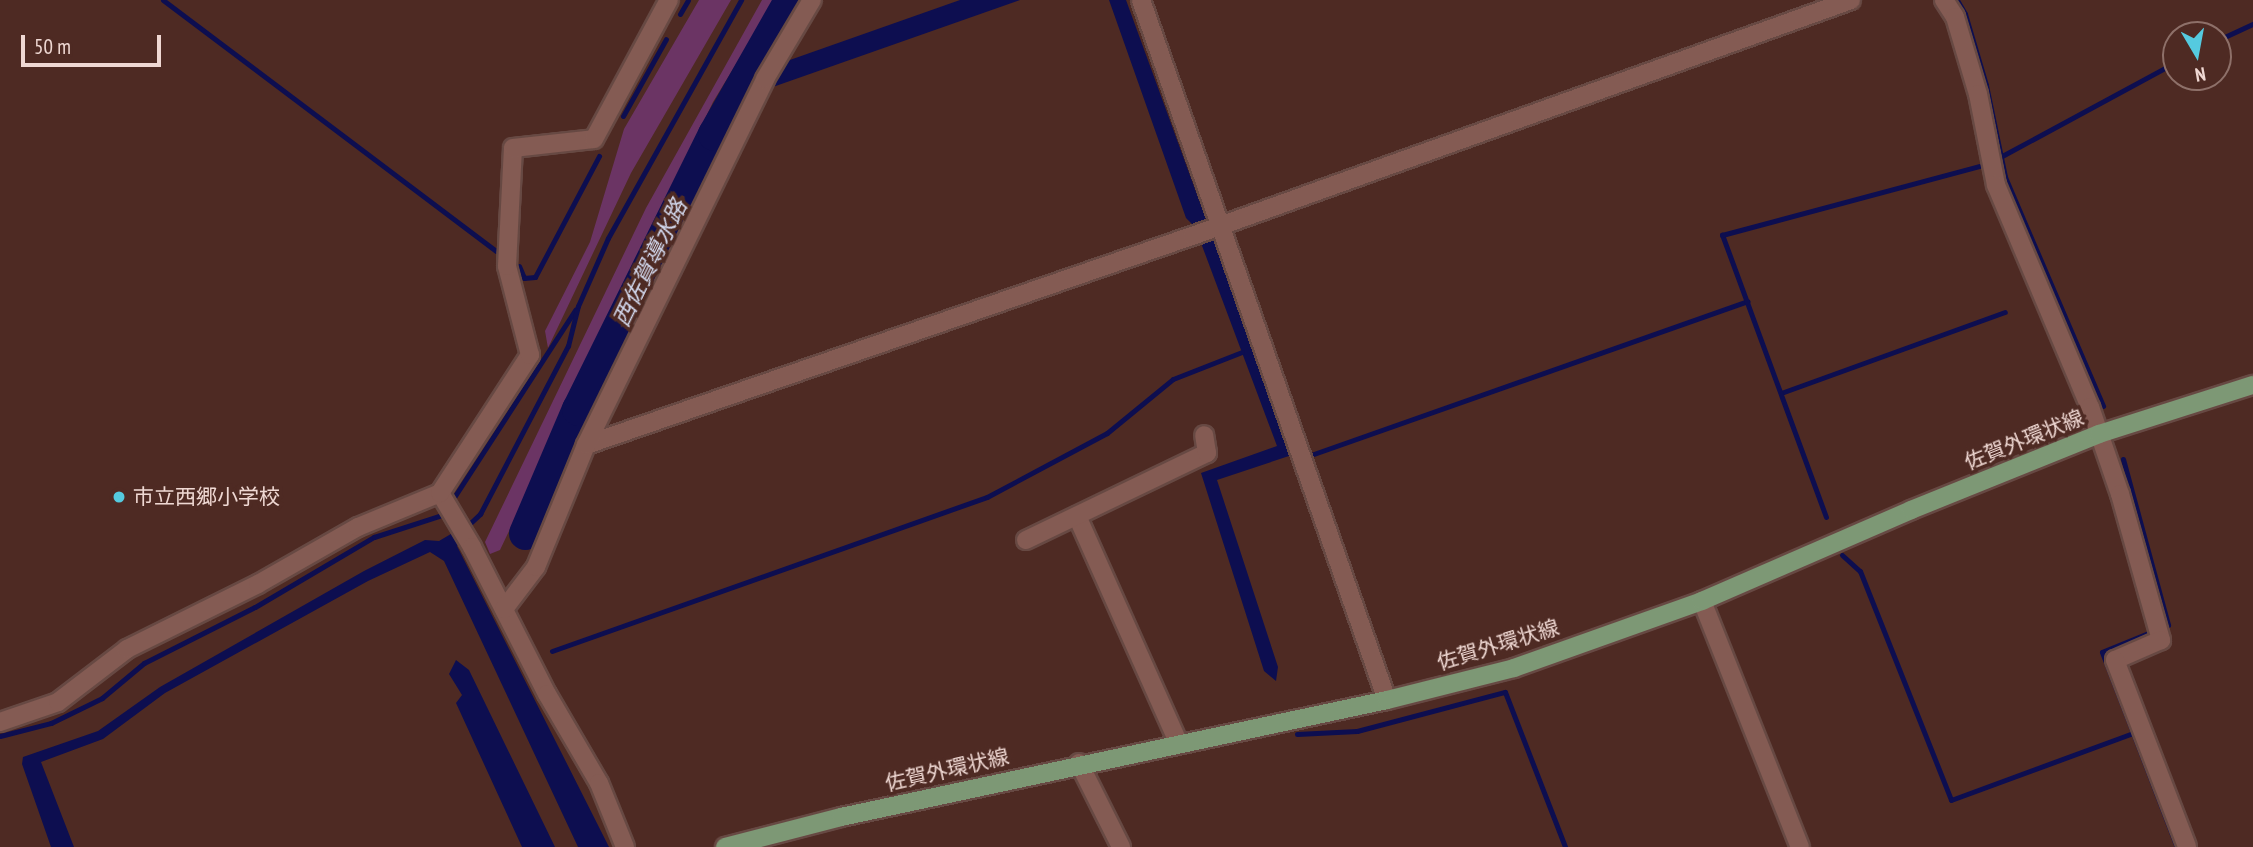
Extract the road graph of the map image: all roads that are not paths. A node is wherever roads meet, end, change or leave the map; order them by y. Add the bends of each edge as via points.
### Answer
1 (669, 0) edge
2 (812, 0) edge
3 (1141, 0) edge
4 (1851, 0) edge
5 (1944, 0) edge
6 (1220, 226) junction
7 (2253, 385) edge
8 (2099, 434) junction
9 (1204, 435) dead end
10 (586, 445) junction
11 (440, 494) junction
12 (1077, 516) junction
13 (1026, 540) dead end
14 (1702, 601) junction
15 (504, 609) junction
16 (1387, 700) junction
17 (0, 722) edge
18 (1179, 744) junction
19 (1079, 764) junction
20 (625, 847) edge
21 (725, 847) edge
22 (1121, 847) edge
23 (1800, 847) edge
24 (2187, 847) edge

1 - 11 street via 594,139 513,148 507,266 530,355
2 - 10 street via 765,79
3 - 6 street
4 - 6 street
5 - 8 street via 1955,16 1978,94 1996,185
6 - 10 street
6 - 16 street
7 - 8 main road, 佐賀外環状線
8 - 14 main road, 佐賀外環状線
8 - 24 street via 2161,640 2115,660
9 - 12 street via 1207,453
10 - 15 street via 536,567
11 - 15 street
11 - 17 street via 358,527 258,584 127,649 58,702
12 - 13 street
12 - 18 street
14 - 16 main road, 佐賀外環状線 via 1514,668
14 - 23 street
15 - 20 street via 599,783
16 - 18 main road, 佐賀外環状線
18 - 19 main road, 佐賀外環状線
19 - 21 main road, 佐賀外環状線
19 - 22 street

